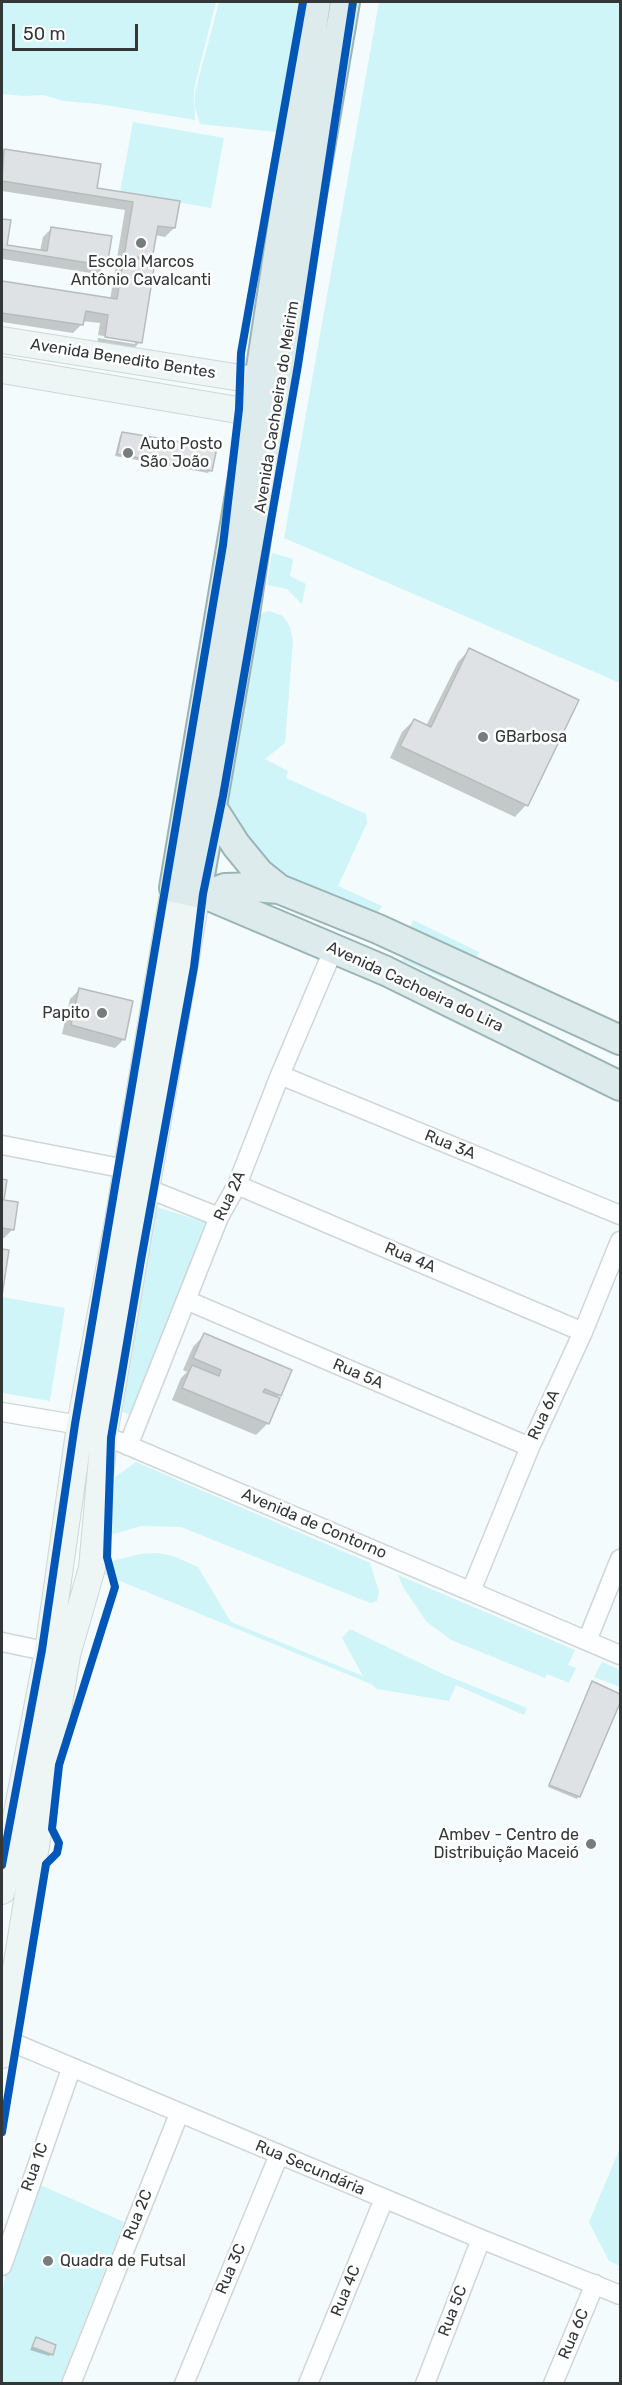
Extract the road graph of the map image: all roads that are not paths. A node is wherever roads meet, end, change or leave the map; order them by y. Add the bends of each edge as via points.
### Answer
1 (316, 2) edge
2 (345, 2) edge
3 (2, 340) edge
4 (2, 370) edge
5 (269, 382) junction
6 (264, 414) junction
7 (213, 809) junction
8 (275, 889) junction
9 (192, 892) junction
10 (257, 916) junction
11 (334, 948) junction
12 (621, 1040) edge
13 (280, 1075) junction
14 (621, 1086) edge
15 (2, 1145) edge
16 (126, 1169) junction
17 (237, 1185) junction
18 (146, 1188) junction
19 (621, 1215) edge
20 (219, 1217) junction
21 (621, 1240) edge
22 (186, 1300) junction
23 (584, 1332) junction
24 (2, 1412) edge
25 (80, 1425) junction
26 (104, 1435) junction
27 (128, 1446) junction
28 (530, 1447) junction
29 (621, 1559) edge
30 (471, 1591) junction
31 (586, 1641) junction
32 (2, 1642) edge
33 (57, 1653) junction
34 (621, 1655) edge
35 (2, 1884) edge
36 (29, 1884) junction
37 (2, 2044) edge
38 (71, 2068) junction
39 (179, 2114) junction
40 (279, 2155) junction
41 (384, 2199) junction
42 (481, 2240) junction
43 (2, 2266) edge
44 (596, 2284) junction
45 (621, 2295) edge
46 (71, 2384) edge
47 (184, 2384) edge
48 (308, 2384) edge
49 (425, 2384) edge
50 (553, 2384) edge

1 - 5 main road, Avenida Cachoeira do Meirim
2 - 5 main road, Avenida Cachoeira do Meirim
3 - 5 street, Avenida Benedito Bentes
4 - 6 street, Avenida Benedito Bentes
5 - 6 main road, Avenida Cachoeira do Meirim
6 - 7 main road, Avenida Cachoeira do Meirim via 246,614
6 - 9 main road, Avenida Cachoeira do Meirim
7 - 8 main road via 236,845
7 - 9 main road, Avenida Cachoeira do Meirim
8 - 9 main road
8 - 10 main road via 253,900
8 - 12 main road via 378,929
9 - 10 main road, Avenida Cachoeira do Lira
9 - 16 street, Avenida Cachoeira do Meirim
9 - 18 street, Avenida Cachoeira do Meirim
10 - 11 main road, Avenida Cachoeira do Lira
11 - 13 street, Rua 2A
11 - 14 main road, Avenida Cachoeira do Lira
13 - 17 street, Rua 2A
13 - 19 street, Rua 3A
15 - 16 street
16 - 25 street, Avenida Cachoeira do Meirim
17 - 20 street, Rua 2A
17 - 23 street, Rua 4A
18 - 20 street
18 - 26 street, Avenida Cachoeira do Meirim
20 - 22 street, Rua 2A
21 - 23 street, Rua 6A
22 - 27 street, Rua 2A
22 - 28 street, Rua 5A
23 - 28 street, Rua 6A
24 - 25 street, Avenida de Contorno
25 - 26 street, Avenida de Contorno
25 - 33 street, Avenida Cachoeira do Meirim
26 - 27 street, Avenida de Contorno
26 - 33 street, Avenida Cachoeira do Meirim via 92,1568
27 - 30 street, Avenida de Contorno
28 - 30 street, Rua 6A
29 - 31 street
30 - 31 street, Avenida de Contorno
31 - 34 street, Avenida de Contorno
32 - 33 street
33 - 35 street, Avenida Cachoeira do Meirim
33 - 36 street, Avenida Cachoeira do Meirim
35 - 36 street
36 - 37 street, Avenida Cachoeira do Meirim
37 - 38 street, Rua Secundária
38 - 39 street, Rua Secundária
38 - 43 street, Rua 1C
39 - 40 street, Rua Secundária
39 - 46 street, Rua 2C
40 - 41 street, Rua Secundária
40 - 47 street, Rua 3C
41 - 42 street, Rua Secundária
41 - 48 street, Rua 4C
42 - 44 street, Rua Secundária
42 - 49 street, Rua 5C
44 - 45 street, Rua Secundária
44 - 50 street, Rua 6C

